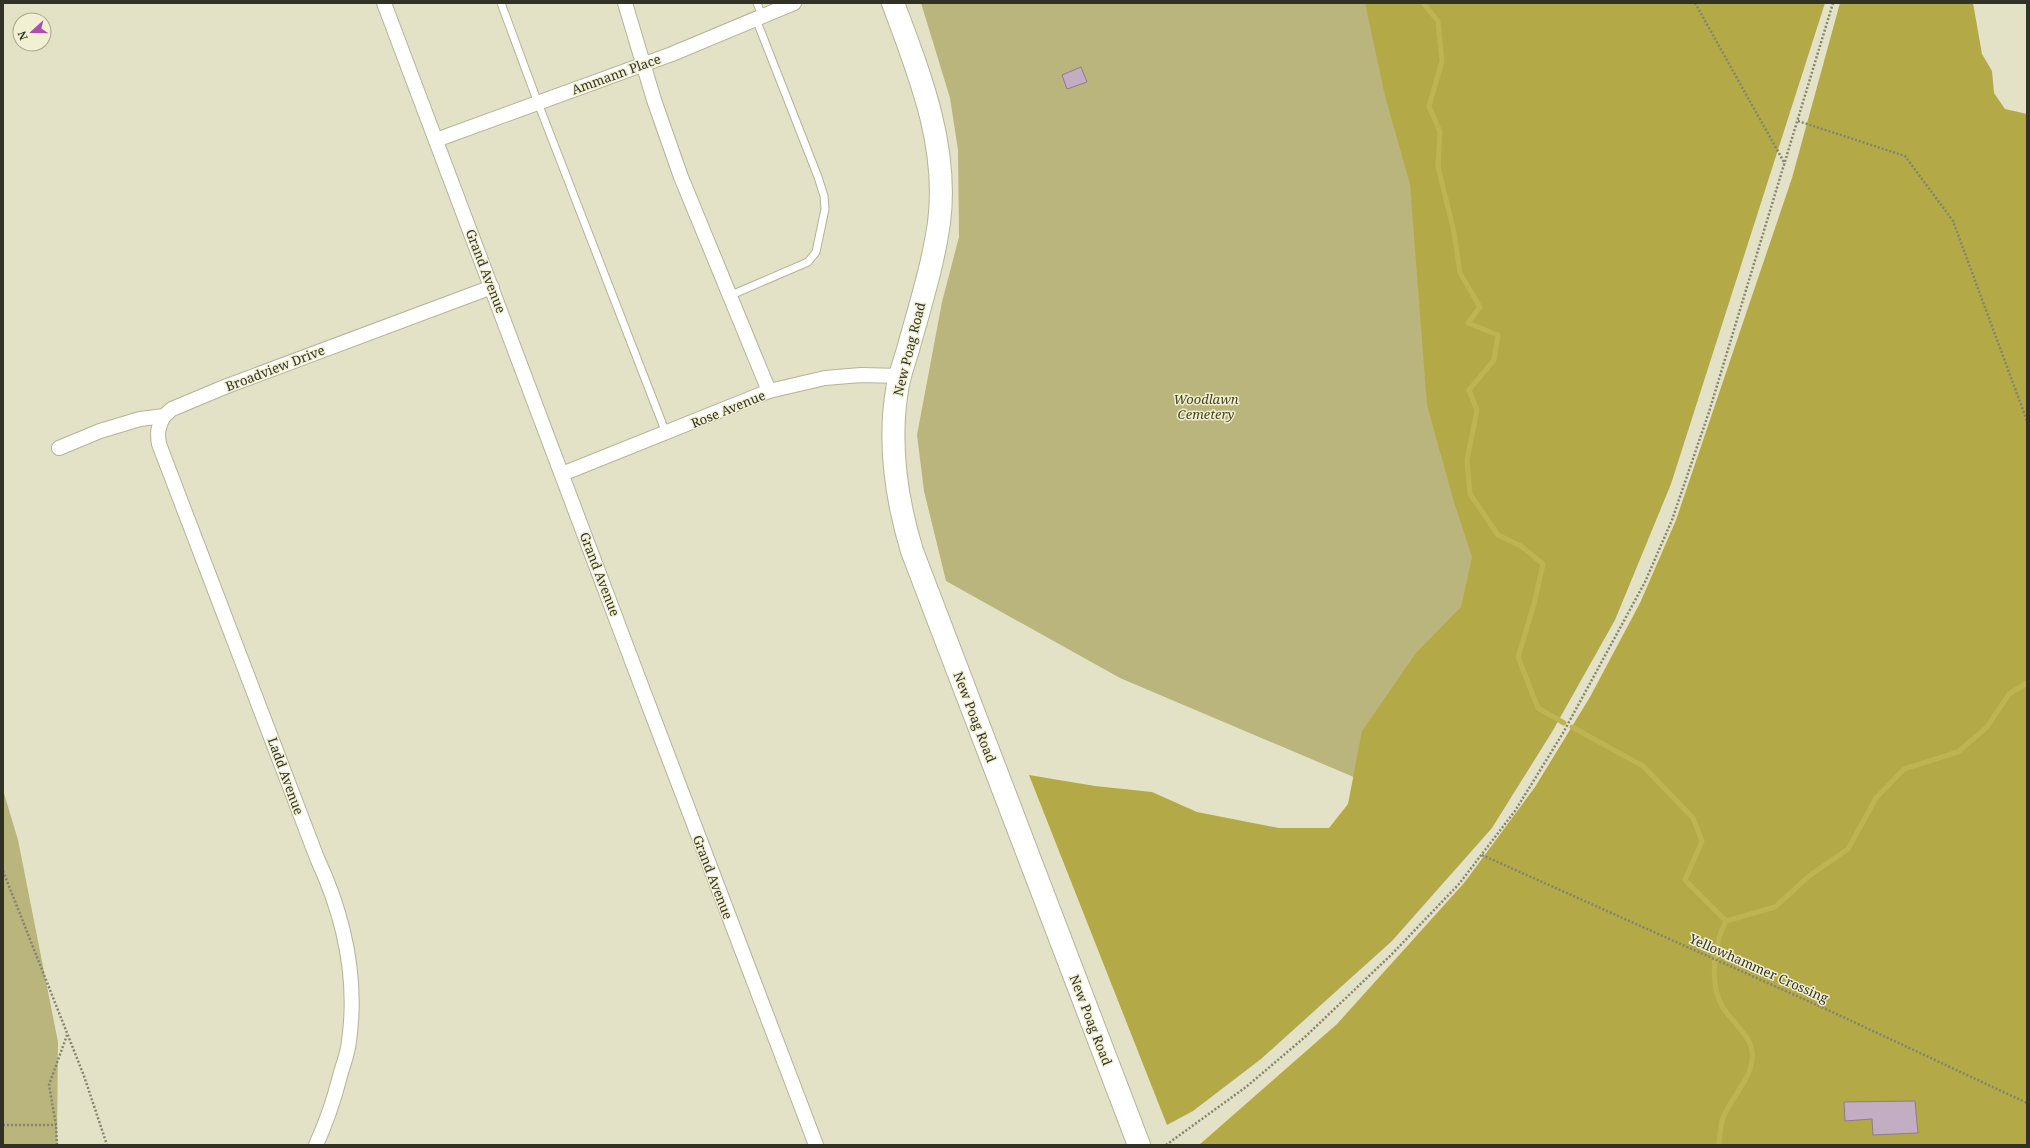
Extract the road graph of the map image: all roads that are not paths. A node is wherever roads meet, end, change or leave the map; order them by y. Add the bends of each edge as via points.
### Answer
1 (384, 3) edge
2 (501, 3) edge
3 (625, 3) edge
4 (757, 3) edge
5 (794, 3) edge
6 (893, 3) edge
7 (759, 17) junction
8 (644, 64) junction
9 (538, 103) junction
10 (436, 140) junction
11 (492, 287) junction
12 (729, 296) junction
13 (900, 376) junction
14 (769, 391) junction
15 (164, 416) junction
16 (666, 434) junction
17 (59, 448) dead end
18 (562, 474) junction
19 (316, 1145) edge
20 (816, 1145) edge
21 (1139, 1145) edge

1 - 10 street, Grand Avenue
2 - 9 lane
3 - 8 street
4 - 7 lane
5 - 7 street, Ammann Place
6 - 13 main road, New Poag Road via 922,81 933,120 940,190 939,222
7 - 8 street, Ammann Place
7 - 12 lane via 818,178 825,209 816,252 808,262
8 - 9 street, Ammann Place
8 - 12 street via 681,177
9 - 10 street, Ammann Place
9 - 16 lane
10 - 11 street, Grand Avenue
11 - 15 street, Broadview Drive via 227,386 172,409
11 - 18 street, Grand Avenue
12 - 14 street
13 - 14 street, Rose Avenue via 861,375 825,378
13 - 21 main road, New Poag Road via 893,425 893,464 905,530
14 - 16 street, Rose Avenue
15 - 17 street, Broadview Drive via 140,419 100,431
15 - 19 street, Ladd Avenue via 157,434 159,444 316,858 329,884 347,945 352,1015 349,1043 336,1090
16 - 18 street, Rose Avenue
18 - 20 street, Grand Avenue

